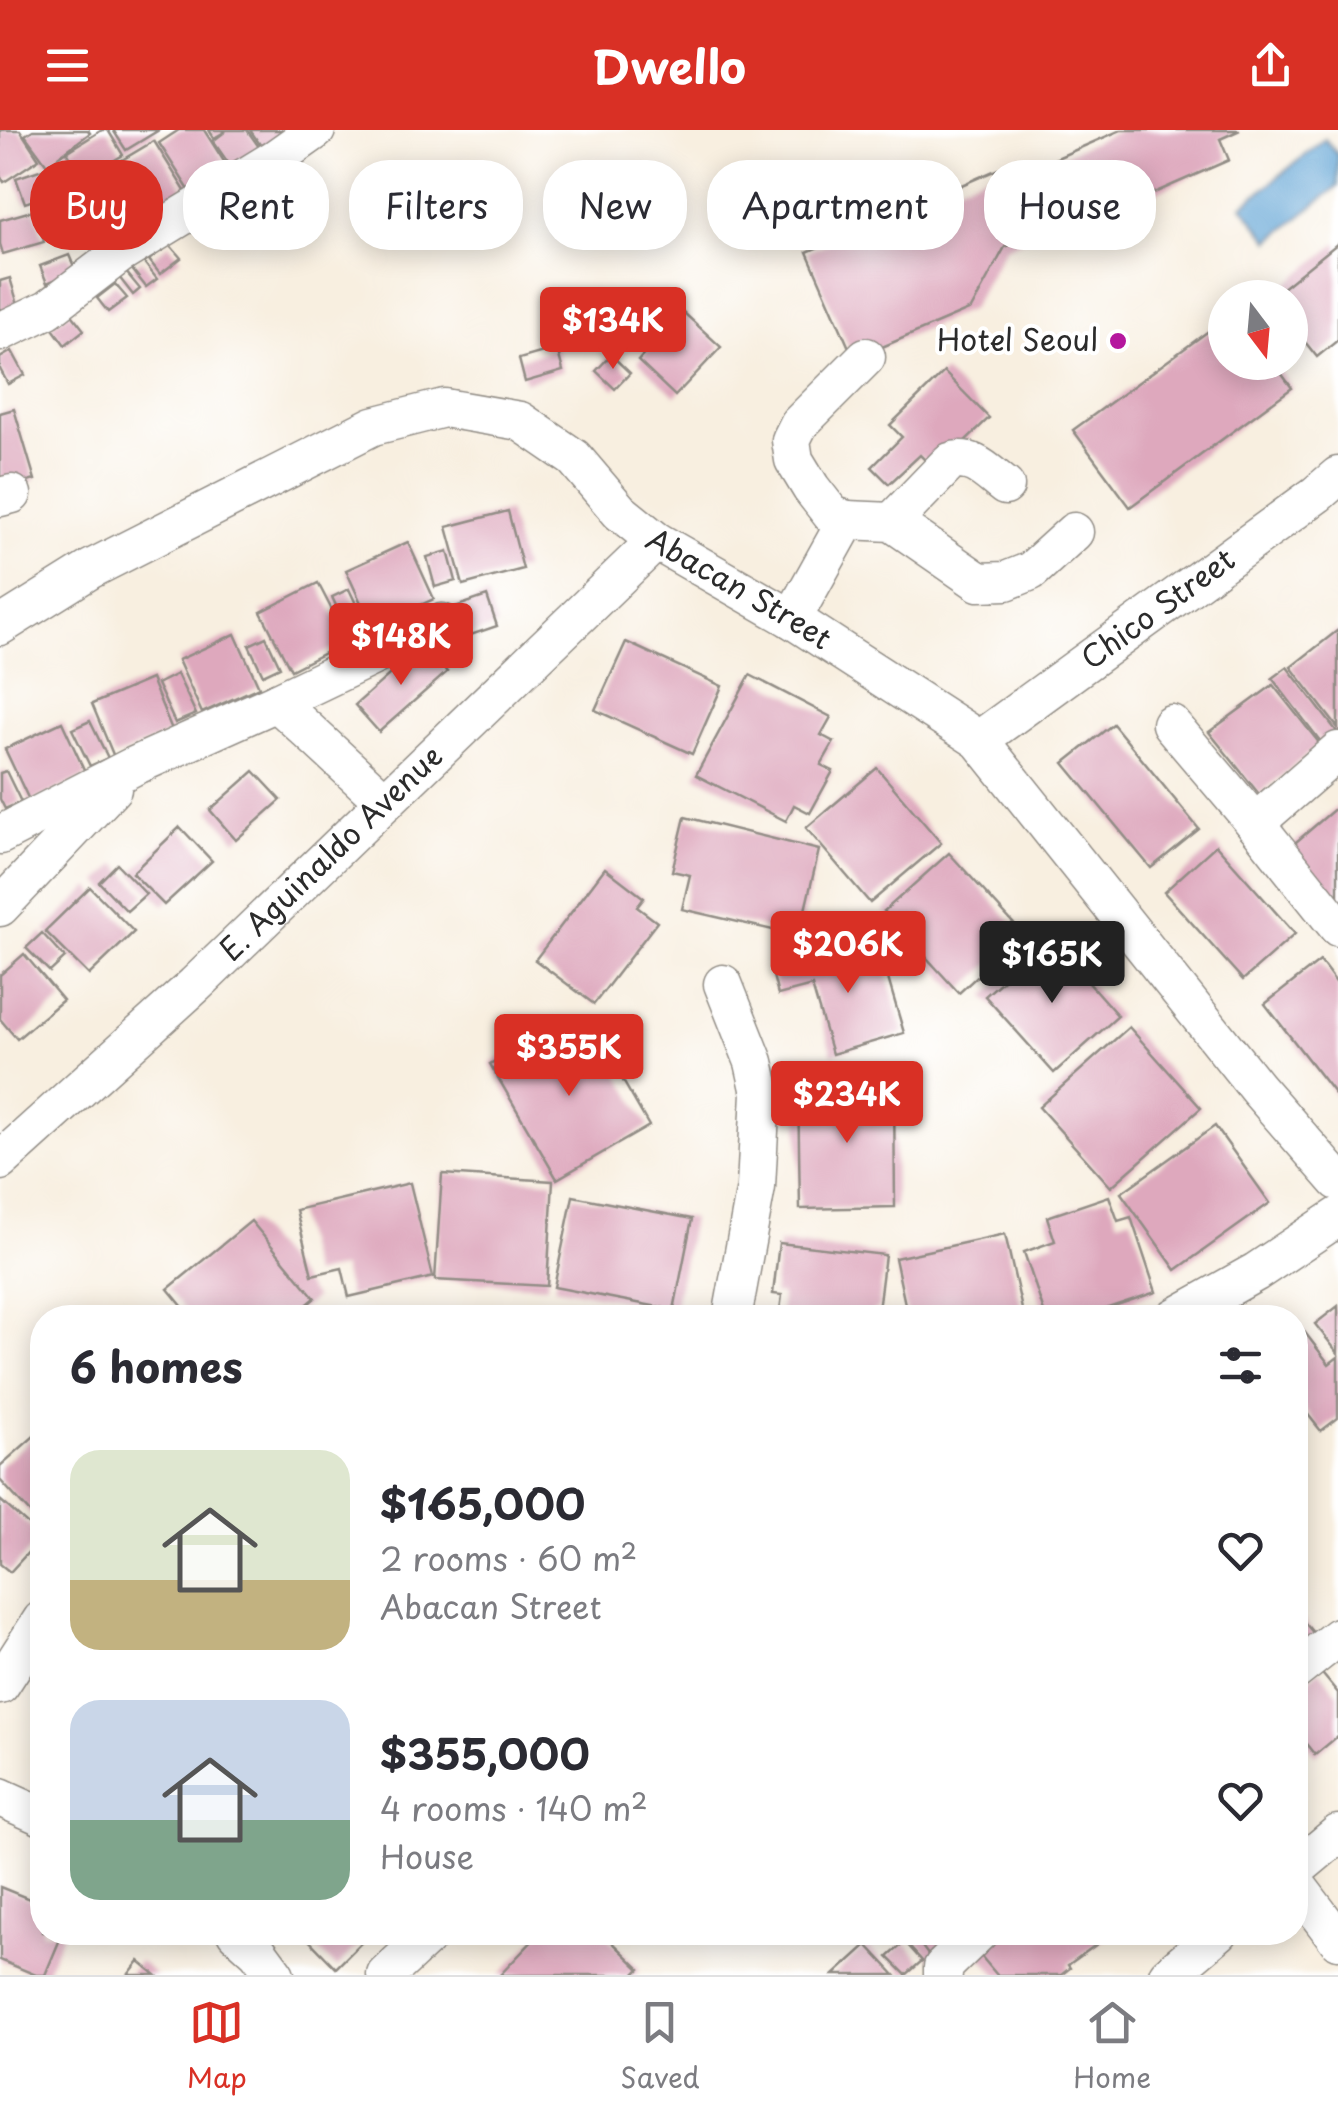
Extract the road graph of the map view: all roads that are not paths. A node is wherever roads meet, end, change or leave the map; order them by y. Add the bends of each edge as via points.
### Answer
1 (316, 130) edge
2 (0, 332) edge
3 (866, 357) dead end
4 (1338, 476) edge
5 (1005, 486) dead end
6 (848, 520) junction
7 (892, 522) junction
8 (1074, 532) dead end
9 (656, 541) junction
10 (792, 619) junction
11 (442, 623) dead end
12 (0, 626) edge
13 (277, 702) junction
14 (1171, 724) dead end
15 (979, 740) junction
16 (1338, 751) edge
17 (132, 767) junction
18 (385, 802) junction
19 (1255, 823) junction
20 (0, 835) edge
21 (2, 901) edge
22 (1338, 927) edge
23 (723, 984) dead end
24 (0, 1161) edge
25 (1338, 1181) edge
26 (1338, 1217) edge
27 (734, 1305) edge
28 (1197, 1305) edge
29 (1338, 1636) edge
30 (30, 1639) edge
31 (1308, 1660) edge
32 (0, 1685) edge
33 (0, 1796) edge
34 (30, 1810) edge
35 (1338, 1834) edge
36 (1308, 1859) edge
37 (1308, 1900) edge
38 (1338, 1940) edge
39 (250, 1945) edge
40 (418, 1945) edge
41 (966, 1945) edge
42 (1204, 1945) edge
43 (275, 1975) edge
44 (386, 1975) edge
45 (944, 1975) edge
46 (1168, 1975) edge

1 - 2 street via 120,254 48,309
3 - 6 street via 799,424 792,440 794,460 811,488 832,514
4 - 15 street, Chico Street
5 - 7 street via 961,458
6 - 7 street
6 - 10 street
7 - 8 street via 979,582 1031,571
9 - 10 street, Abacan Street
9 - 12 street, Abacan Street via 620,512 574,458 520,422 444,408 374,426 91,569
9 - 18 street, E. Aguinaldo Avenue
10 - 15 street, Abacan Street
11 - 13 street
13 - 17 street
13 - 18 street
14 - 19 street
15 - 25 street, Abacan Street
16 - 19 street
17 - 20 street
17 - 21 street
18 - 24 street, E. Aguinaldo Avenue
19 - 22 street
23 - 27 street via 761,1093 756,1187
26 - 28 street
29 - 31 street
30 - 32 street
33 - 34 street
35 - 36 street
37 - 38 street
39 - 43 street
40 - 44 street
41 - 45 street via 943,1967
42 - 46 street

